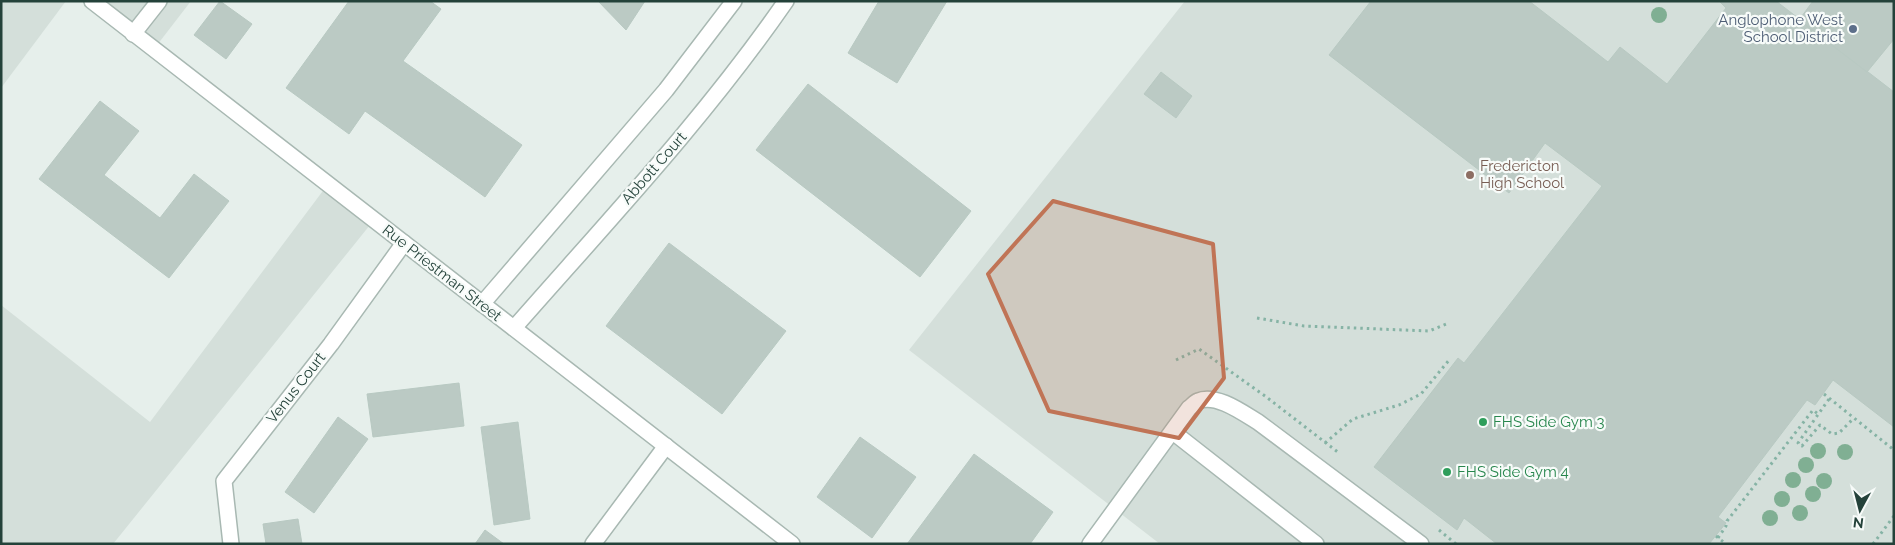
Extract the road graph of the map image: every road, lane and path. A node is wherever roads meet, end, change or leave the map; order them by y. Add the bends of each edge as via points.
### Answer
1 (92, 1) edge
2 (159, 1) edge
3 (734, 1) edge
4 (786, 1) edge
5 (134, 34) junction
6 (404, 243) junction
7 (482, 304) junction
8 (1257, 318) dead end
9 (1449, 323) dead end
10 (514, 328) junction
11 (1450, 359) dead end
12 (1824, 394) dead end
13 (1829, 399) junction
14 (1818, 414) junction
15 (1854, 418) junction
16 (1173, 432) junction
17 (1325, 443) dead end
18 (666, 446) junction
19 (1894, 450) edge
20 (1894, 516) edge
21 (231, 544) edge
22 (594, 544) edge
23 (792, 544) edge
24 (1090, 544) edge
25 (1316, 544) edge
26 (1421, 544) edge
27 (1726, 544) edge
28 (1873, 544) edge

1 - 5 street, Rue Priestman Street
2 - 5 street
3 - 7 street via 666,90
4 - 10 street, Abbott Court via 692,124
5 - 6 street, Rue Priestman Street
6 - 7 street, Rue Priestman Street
6 - 21 street, Venus Court via 224,481
7 - 10 street, Rue Priestman Street
8 - 9 path via 1304,326 1429,332
10 - 18 street, Rue Priestman Street
11 - 17 path via 1421,394 1399,405 1353,419
12 - 13 path
13 - 14 path
13 - 15 path
14 - 15 path via 1798,442 1802,446 1820,425 1835,434
14 - 27 path via 1813,410 1727,521 1717,537
15 - 19 path
16 - 24 street
16 - 25 street
16 - 26 street via 1198,400 1212,399 1230,406 1258,422
18 - 22 street
18 - 23 street, Rue Priestman Street
20 - 28 path

